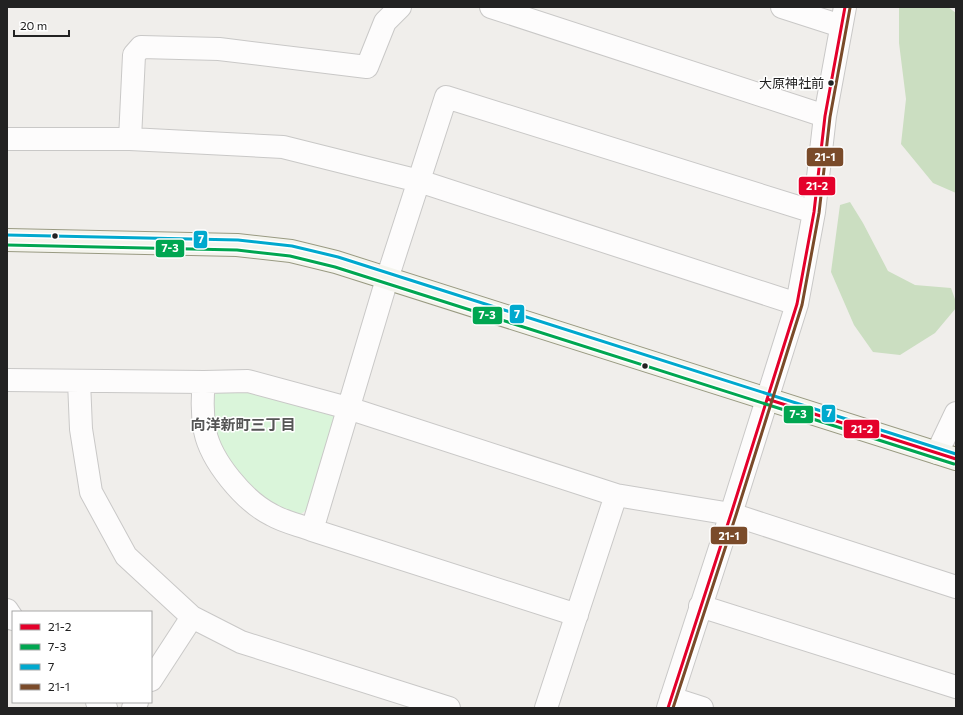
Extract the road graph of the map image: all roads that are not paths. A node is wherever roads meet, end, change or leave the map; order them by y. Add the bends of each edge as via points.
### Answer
1 (400, 7) edge
2 (491, 7) edge
3 (782, 7) edge
4 (843, 17) edge
5 (825, 116) junction
6 (7, 139) edge
7 (130, 139) junction
8 (418, 181) junction
9 (814, 212) junction
10 (7, 240) edge
11 (387, 279) junction
12 (796, 304) junction
13 (7, 380) edge
14 (78, 380) junction
15 (204, 382) junction
16 (767, 399) junction
17 (348, 408) junction
18 (956, 413) edge
19 (946, 456) edge
20 (616, 495) junction
21 (732, 514) junction
22 (312, 530) junction
23 (956, 587) edge
24 (700, 606) junction
25 (577, 615) junction
26 (192, 617) junction
27 (152, 678) edge
28 (956, 687) edge
29 (669, 703) edge
30 (449, 708) edge
31 (546, 708) edge
32 (702, 708) edge

1 - 7 street via 385,22 367,67 219,49 141,47 134,55
2 - 5 street
3 - 4 street
4 - 5 street
5 - 9 street
6 - 7 street
7 - 8 street via 283,147
8 - 9 street via 446,97
8 - 11 street
8 - 12 street
9 - 12 street
10 - 11 street via 237,245 291,251 336,262
11 - 16 street
11 - 17 street
12 - 16 street
13 - 14 street
14 - 15 street
14 - 26 street via 81,429 91,492 126,556
15 - 17 street via 248,381
15 - 22 street via 202,408 205,432 216,460 250,499 271,515
16 - 19 street
16 - 21 street
17 - 20 street
17 - 22 street
18 - 19 street
20 - 21 street
20 - 25 street
21 - 23 street
21 - 24 street
22 - 25 street
24 - 28 street
24 - 29 street
25 - 31 street
26 - 27 street
26 - 30 street via 241,642
29 - 32 street

